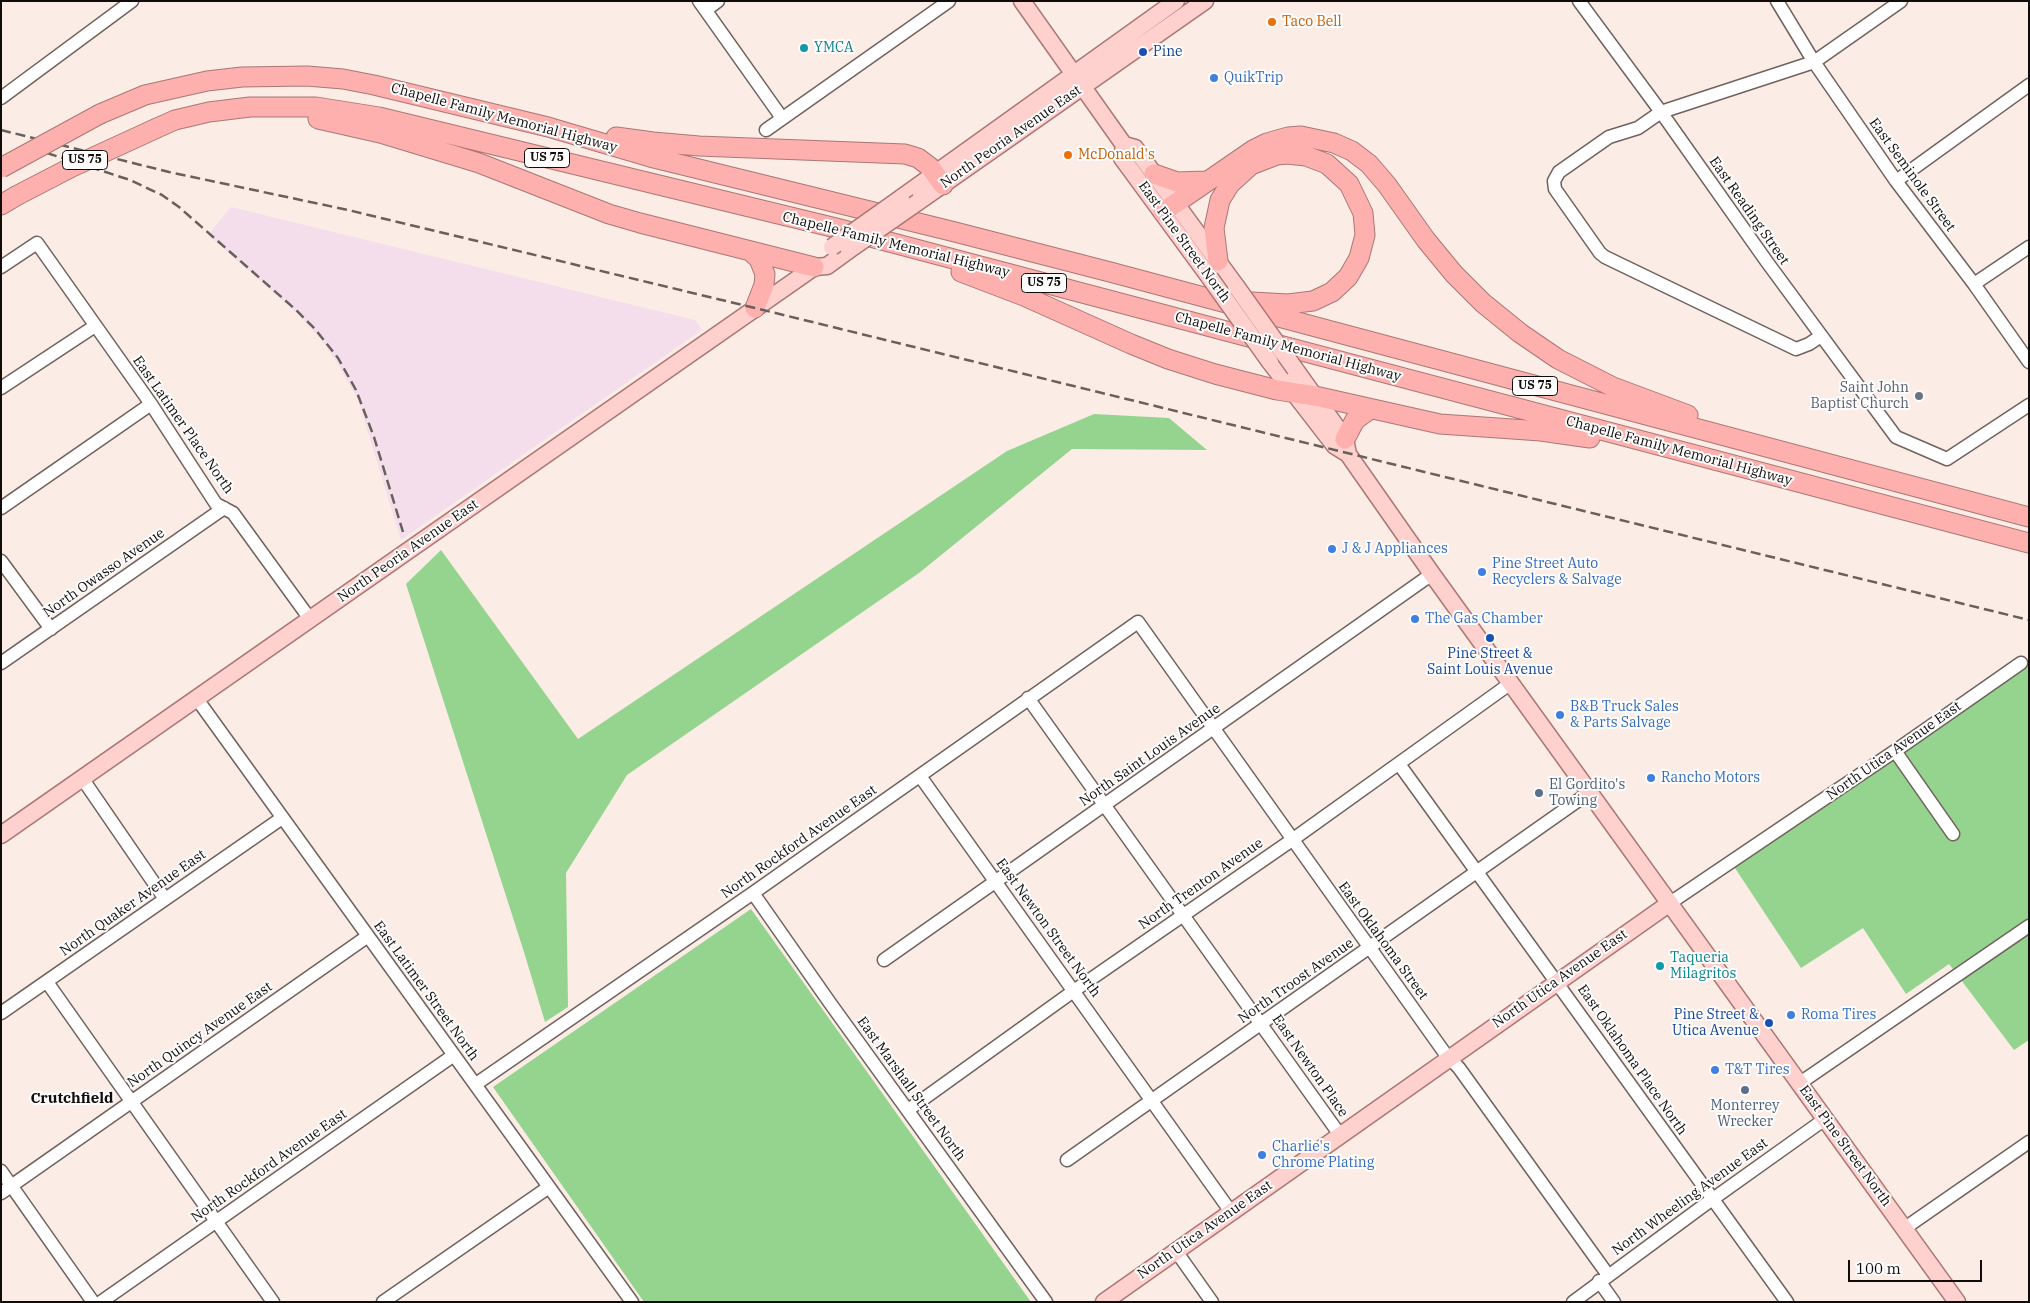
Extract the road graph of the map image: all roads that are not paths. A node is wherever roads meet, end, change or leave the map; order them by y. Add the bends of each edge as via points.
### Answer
1 (132, 1) edge
2 (718, 1) edge
3 (949, 1) edge
4 (1022, 1) edge
5 (1176, 1) edge
6 (1205, 1) edge
7 (1579, 1) edge
8 (1777, 1) edge
9 (1901, 1) edge
10 (116, 6) edge
11 (702, 6) edge
12 (1814, 62) junction
13 (1072, 74) junction
14 (2029, 85) edge
15 (1082, 88) junction
16 (1, 98) edge
17 (250, 107) junction
18 (1661, 112) junction
19 (782, 118) junction
20 (548, 127) junction
21 (766, 130) dead end
22 (1124, 145) junction
23 (1, 168) edge
24 (1154, 174) junction
25 (939, 179) junction
26 (1206, 181) junction
27 (1896, 181) junction
28 (9, 200) edge
29 (1169, 207) junction
30 (878, 239) junction
31 (2029, 247) edge
32 (750, 251) junction
33 (1, 267) edge
34 (814, 267) junction
35 (1214, 269) junction
36 (1974, 284) junction
37 (1209, 299) junction
38 (755, 308) junction
39 (95, 326) junction
40 (1821, 336) junction
41 (2029, 362) edge
42 (1, 388) edge
43 (1293, 393) junction
44 (1315, 396) junction
45 (151, 404) junction
46 (2029, 406) edge
47 (1369, 410) junction
48 (1346, 446) junction
49 (1781, 451) junction
50 (1685, 452) junction
51 (1, 508) edge
52 (224, 508) junction
53 (2029, 517) edge
54 (2029, 543) edge
55 (1, 561) edge
56 (1432, 574) junction
57 (310, 619) junction
58 (1138, 622) joint
59 (51, 628) junction
60 (1, 663) edge
61 (2021, 663) dead end
62 (1511, 683) junction
63 (1028, 698) junction
64 (196, 699) junction
65 (1214, 728) junction
66 (1895, 751) junction
67 (1399, 764) junction
68 (920, 776) junction
69 (82, 778) junction
70 (1590, 792) junction
71 (1104, 806) junction
72 (282, 818) junction
73 (1953, 834) dead end
74 (1, 835) edge
75 (1292, 840) junction
76 (1476, 872) junction
77 (996, 882) junction
78 (753, 893) junction
79 (165, 899) junction
80 (1670, 903) junction
81 (1183, 915) junction
82 (2029, 926) edge
83 (368, 936) junction
84 (1370, 948) junction
85 (884, 960) dead end
86 (47, 982) junction
87 (1557, 982) junction
88 (1075, 990) junction
89 (1, 1013) edge
90 (1262, 1024) junction
91 (454, 1055) junction
92 (1450, 1058) junction
93 (1800, 1083) junction
94 (476, 1084) junction
95 (1152, 1099) junction
96 (131, 1102) junction
97 (908, 1110) junction
98 (1825, 1119) junction
99 (1340, 1135) junction
100 (2029, 1142) edge
101 (1067, 1160) dead end
102 (1, 1171) edge
103 (549, 1187) junction
104 (6, 1190) edge
105 (1712, 1199) junction
106 (1232, 1212) junction
107 (215, 1222) junction
108 (1905, 1228) junction
109 (1176, 1251) junction
110 (1604, 1278) junction
111 (93, 1302) edge
112 (101, 1302) edge
113 (272, 1302) edge
114 (384, 1302) edge
115 (632, 1302) edge
116 (1046, 1302) edge
117 (1104, 1302) edge
118 (1212, 1302) edge
119 (1573, 1302) edge
120 (1614, 1302) edge
121 (1787, 1302) edge
122 (1957, 1302) edge

1 - 10 street
2 - 11 street
3 - 19 street
4 - 13 main road, East Pine Street North
5 - 13 main road, North Peoria Avenue East
6 - 15 main road, North Peoria Avenue East
7 - 18 street, East Reading Street
8 - 12 street, East Seminole Street
9 - 12 street
10 - 16 street
11 - 19 street
12 - 18 street
12 - 27 street, East Seminole Street
13 - 15 main road, East Pine Street North
13 - 25 main road, North Peoria Avenue East
14 - 27 street
15 - 22 main road, East Pine Street North
15 - 25 main road, North Peoria Avenue East
17 - 28 highway, Chapelle Family Memorial Highway / US 75, bridge via 175,120 98,154
17 - 30 highway, Chapelle Family Memorial Highway / US 75 via 316,107 379,117
17 - 32 highway via 380,133 479,164 640,223
18 - 40 street, East Reading Street
18 - 40 street via 1638,128 1609,137 1555,178 1555,189 1600,253 1796,349
19 - 21 street
20 - 23 highway, Chapelle Family Memorial Highway / US 75, bridge via 343,79 242,77 145,95 100,114
20 - 25 highway via 690,145 905,154 918,158
20 - 37 highway, Chapelle Family Memorial Highway / US 75 via 650,157
22 - 24 main road, East Pine Street North via 1135,148
22 - 29 main road, East Pine Street North via 1122,158
24 - 26 highway via 1177,182
24 - 29 main road, East Pine Street North
25 - 34 main road, North Peoria Avenue East, bridge via 901,198 832,246 819,256
25 - 34 main road, North Peoria Avenue East, bridge via 918,202 827,266
26 - 29 highway
26 - 49 highway via 1253,150 1279,139 1300,136 1343,146 1365,160 1378,174 1431,246 1467,288 1537,346 1613,387
27 - 36 street, East Seminole Street
29 - 35 main road, East Pine Street North
30 - 43 highway via 1024,296 1168,359
30 - 50 highway, Chapelle Family Memorial Highway / US 75
31 - 36 street
32 - 34 highway
32 - 38 highway via 759,258 765,274
33 - 39 street, East Latimer Place North via 37,243
34 - 38 main road, North Peoria Avenue East
35 - 37 highway via 1214,228 1220,200 1237,176 1260,160 1287,154 1318,160 1350,184 1365,225 1363,246 1354,268 1332,292 1313,301 1288,304
35 - 43 main road, East Pine Street North, bridge via 1270,362
35 - 44 main road, East Pine Street North, bridge via 1236,286
36 - 41 street, East Seminole Street
37 - 49 highway, Chapelle Family Memorial Highway / US 75
38 - 57 main road, North Peoria Avenue East
39 - 42 street
39 - 45 street, East Latimer Place North
40 - 46 street, East Reading Street via 1896,437 1947,459
43 - 44 highway
43 - 48 main road, East Pine Street North via 1335,446
44 - 47 highway
44 - 48 main road, East Pine Street North
45 - 51 street
45 - 52 street, East Latimer Place North via 216,504
47 - 48 highway via 1355,420
47 - 50 highway via 1440,424 1541,431
48 - 56 main road, East Pine Street North
49 - 53 highway, Chapelle Family Memorial Highway / US 75
50 - 54 highway, Chapelle Family Memorial Highway / US 75
52 - 57 street, East Latimer Place North via 233,513
52 - 59 street, North Owasso Avenue
55 - 59 street
56 - 62 main road, East Pine Street North
56 - 65 street, North Saint Louis Avenue
57 - 64 main road, North Peoria Avenue East
58 - 63 street, North Rockford Avenue East
58 - 65 street, East Oklahoma Street
59 - 60 street, North Owasso Avenue
61 - 66 street, North Utica Avenue East
62 - 67 street, North Trenton Avenue
62 - 70 main road, East Pine Street North
63 - 68 street, North Rockford Avenue East
63 - 71 street, East Newton Place
64 - 69 main road, North Peoria Avenue East
64 - 72 street, East Latimer Street North
65 - 71 street, North Saint Louis Avenue
65 - 75 street, East Oklahoma Street
66 - 73 street
66 - 80 street, North Utica Avenue East
67 - 75 street, North Trenton Avenue
67 - 76 street, East Oklahoma Place North
68 - 77 street, East Newton Street North
68 - 78 street, North Rockford Avenue East
69 - 74 main road, North Peoria Avenue East
69 - 79 street
70 - 76 street, North Troost Avenue
70 - 80 main road, East Pine Street North
71 - 77 street, North Saint Louis Avenue
71 - 81 street, East Newton Place
72 - 79 street, North Quaker Avenue East
72 - 83 street, East Latimer Street North
75 - 81 street, North Trenton Avenue
75 - 84 street, East Oklahoma Street
76 - 84 street, North Troost Avenue
76 - 87 street, East Oklahoma Place North
77 - 85 street, North Saint Louis Avenue
77 - 88 street, East Newton Street North
78 - 94 street, North Rockford Avenue East
78 - 97 street, East Marshall Street North
79 - 86 street, North Quaker Avenue East
80 - 87 main road, North Utica Avenue East
80 - 93 main road, East Pine Street North
81 - 88 street, North Trenton Avenue
81 - 90 street, East Newton Place
82 - 93 street
83 - 91 street, East Latimer Street North
83 - 96 street, North Quincy Avenue East
84 - 90 street, North Troost Avenue
84 - 92 street, East Oklahoma Street
86 - 89 street, North Quaker Avenue East
86 - 96 street
87 - 92 main road, North Utica Avenue East
87 - 105 street, East Oklahoma Place North
88 - 95 street, East Newton Street North
88 - 97 street, North Trenton Avenue
90 - 95 street, North Troost Avenue
90 - 99 street, East Newton Place
91 - 94 street, East Latimer Street North
91 - 107 street, North Rockford Avenue East
92 - 99 main road, North Utica Avenue East
92 - 110 street, East Oklahoma Street
93 - 98 main road, East Pine Street North
94 - 103 street, East Latimer Street North
95 - 101 street, North Troost Avenue
95 - 106 street, East Newton Street North
96 - 104 street, North Quincy Avenue East
96 - 107 street
97 - 116 street, East Marshall Street North
98 - 105 street, North Wheeling Avenue East
98 - 108 main road, East Pine Street North
99 - 106 main road, North Utica Avenue East
100 - 108 street
102 - 104 street
103 - 114 street
103 - 115 street, East Latimer Street North
104 - 111 street
105 - 110 street, North Wheeling Avenue East
105 - 121 street, East Oklahoma Place North
106 - 109 main road, North Utica Avenue East
107 - 112 street, North Rockford Avenue East
107 - 113 street
108 - 122 main road, East Pine Street North
109 - 117 main road, North Utica Avenue East
109 - 118 street
110 - 119 street, North Wheeling Avenue East
110 - 120 street, East Oklahoma Street

